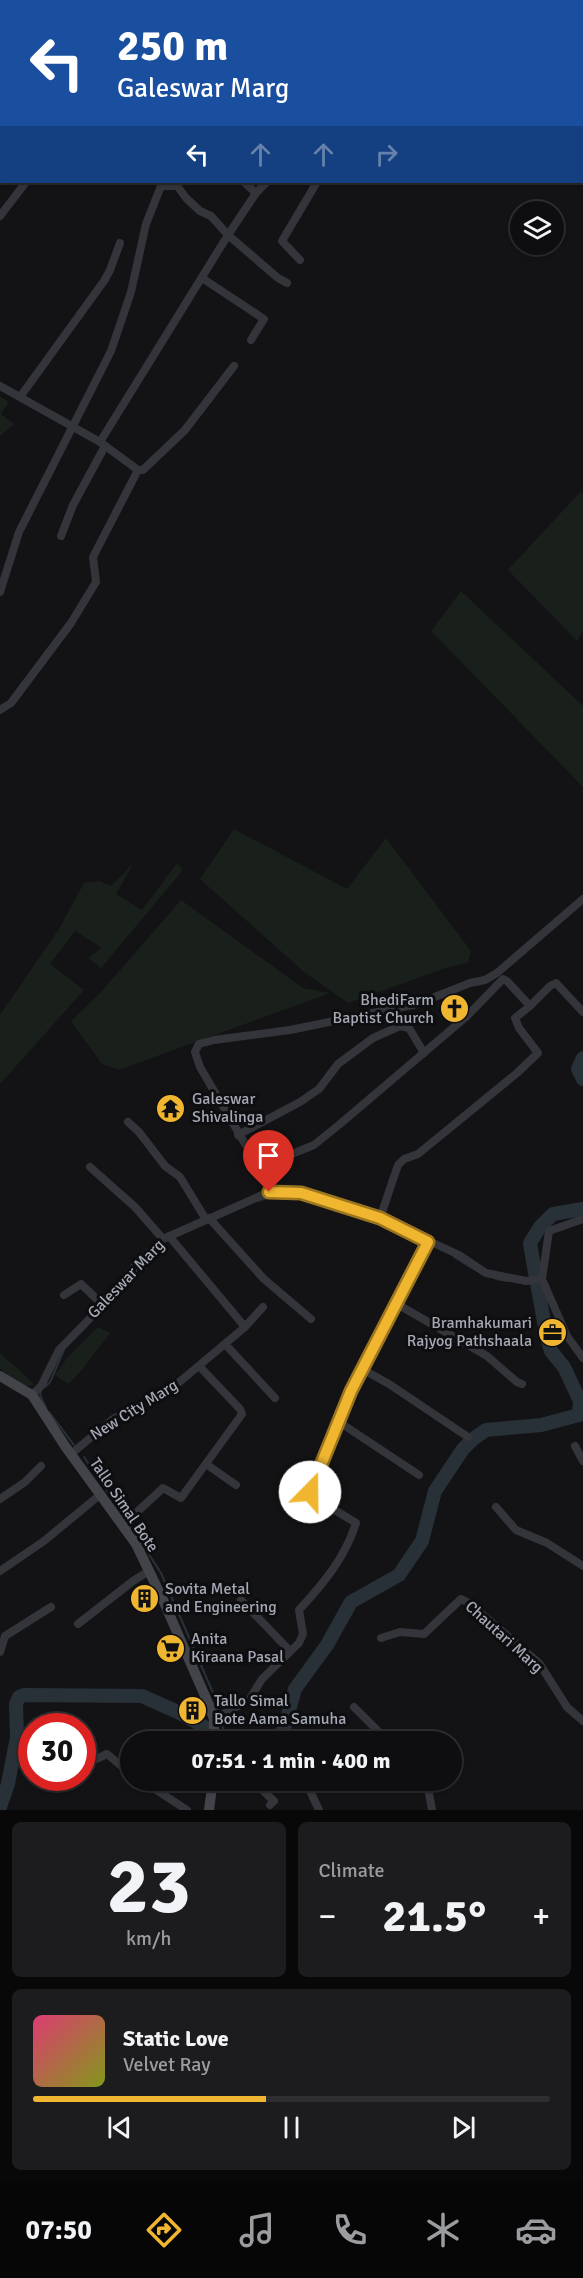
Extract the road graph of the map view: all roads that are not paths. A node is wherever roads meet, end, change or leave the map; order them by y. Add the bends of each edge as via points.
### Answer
1 (25, 183) edge
2 (245, 183) edge
3 (266, 183) edge
4 (316, 183) edge
5 (175, 184) edge
6 (256, 193) junction
7 (0, 216) edge
8 (228, 236) junction
9 (120, 243) dead end
10 (300, 260) dead end
11 (202, 278) junction
12 (287, 283) dead end
13 (251, 339) dead end
14 (234, 366) dead end
15 (0, 386) edge
16 (20, 397) junction
17 (73, 427) junction
18 (103, 444) junction
19 (138, 470) junction
20 (61, 536) dead end
21 (0, 592) edge
22 (1, 708) edge
23 (583, 899) edge
24 (530, 1006) junction
25 (583, 1012) edge
26 (424, 1053) junction
27 (128, 1122) dead end
28 (238, 1135) junction
29 (90, 1167) dead end
30 (261, 1172) junction
31 (269, 1192) junction
32 (207, 1218) junction
33 (380, 1218) junction
34 (583, 1219) edge
35 (166, 1237) junction
36 (428, 1242) junction
37 (542, 1279) junction
38 (64, 1295) dead end
39 (396, 1304) junction
40 (103, 1305) junction
41 (263, 1307) dead end
42 (311, 1319) dead end
43 (244, 1327) junction
44 (225, 1344) junction
45 (583, 1358) edge
46 (199, 1366) junction
47 (362, 1370) junction
48 (0, 1376) edge
49 (522, 1384) dead end
50 (32, 1395) junction
51 (275, 1398) dead end
52 (339, 1422) junction
53 (468, 1437) dead end
54 (574, 1446) dead end
55 (71, 1454) junction
56 (583, 1461) edge
57 (206, 1464) junction
58 (41, 1466) dead end
59 (419, 1475) dead end
60 (236, 1485) dead end
61 (101, 1494) junction
62 (0, 1499) edge
63 (496, 1507) dead end
64 (123, 1525) junction
65 (583, 1566) edge
66 (0, 1571) edge
67 (149, 1571) junction
68 (241, 1600) dead end
69 (51, 1607) dead end
70 (78, 1624) dead end
71 (381, 1638) dead end
72 (290, 1651) junction
73 (0, 1652) edge
74 (354, 1707) dead end
75 (583, 1721) edge
76 (214, 1723) junction
77 (214, 1731) edge
78 (378, 1731) edge
79 (96, 1759) edge
80 (120, 1765) edge
81 (158, 1791) edge
82 (211, 1791) edge
83 (264, 1791) edge
84 (310, 1791) edge
85 (429, 1791) edge
86 (270, 1805) dead end
87 (187, 1810) edge
88 (208, 1810) edge
89 (320, 1810) edge
90 (432, 1810) edge

1 - 7 street
2 - 6 street
3 - 6 street
4 - 10 street via 282,240
5 - 8 street
5 - 17 street via 161,186 155,198 111,351
6 - 8 street
8 - 11 street
8 - 12 street
9 - 16 street via 104,281
11 - 13 street via 264,319
11 - 18 street
14 - 19 street via 185,430 150,465
15 - 16 street
16 - 17 street
17 - 18 street
17 - 21 street via 19,532
18 - 19 street
18 - 20 street
19 - 22 street via 93,557 96,582 71,623 11,703
23 - 28 street via 485,980 417,1004 199,1044 195,1052 200,1067
24 - 25 street via 556,983
24 - 26 street via 503,980
24 - 33 street via 515,1018 536,1048 536,1057 418,1154 404,1159
26 - 28 street via 409,1028 400,1026 373,1038 338,1064 318,1089 300,1102
26 - 30 street via 323,1138
27 - 32 street via 165,1166 180,1177
28 - 30 street
29 - 35 street
30 - 31 street
31 - 32 street, Galeswar Marg
31 - 33 street, Galeswar Marg via 301,1193
32 - 35 street, Galeswar Marg
32 - 42 street via 264,1279
33 - 36 street, Galeswar Marg
34 - 37 street via 549,1231
35 - 40 street, Galeswar Marg via 134,1267
35 - 43 street
36 - 37 street, Galeswar Marg via 486,1273 526,1281
36 - 39 street
37 - 45 street via 567,1336
38 - 40 street via 81,1284
39 - 47 street
39 - 49 street via 487,1356
40 - 50 street, Galeswar Marg via 59,1350
41 - 43 street, New City Marg
43 - 44 street, New City Marg
44 - 46 street, New City Marg
44 - 51 street
46 - 55 street, New City Marg via 171,1389 113,1419
46 - 57 street via 242,1414
47 - 52 street
47 - 53 street
48 - 50 main road, Tallo Simal Bote
50 - 55 main road, Tallo Simal Bote
52 - 59 street
52 - 72 street via 310,1492 356,1523 342,1558 299,1610 303,1634
54 - 56 street
55 - 61 main road, Tallo Simal Bote
57 - 60 street
57 - 64 street via 181,1498 163,1488
58 - 62 street
61 - 64 main road, Tallo Simal Bote
61 - 66 street
63 - 65 street via 516,1530 547,1543
64 - 67 main road, Tallo Simal Bote
67 - 70 street
67 - 76 main road, Tallo Simal Bote
68 - 72 street
69 - 73 street via 5,1636
71 - 75 street, Chautari Marg via 400,1632 424,1634 461,1599 539,1663 567,1707
72 - 76 street via 262,1679 249,1700
74 - 78 street
76 - 77 main road, Tallo Simal Bote
79 - 80 street via 107,1754
81 - 87 street
82 - 88 main road
83 - 86 street via 274,1801
84 - 89 street
85 - 90 street

